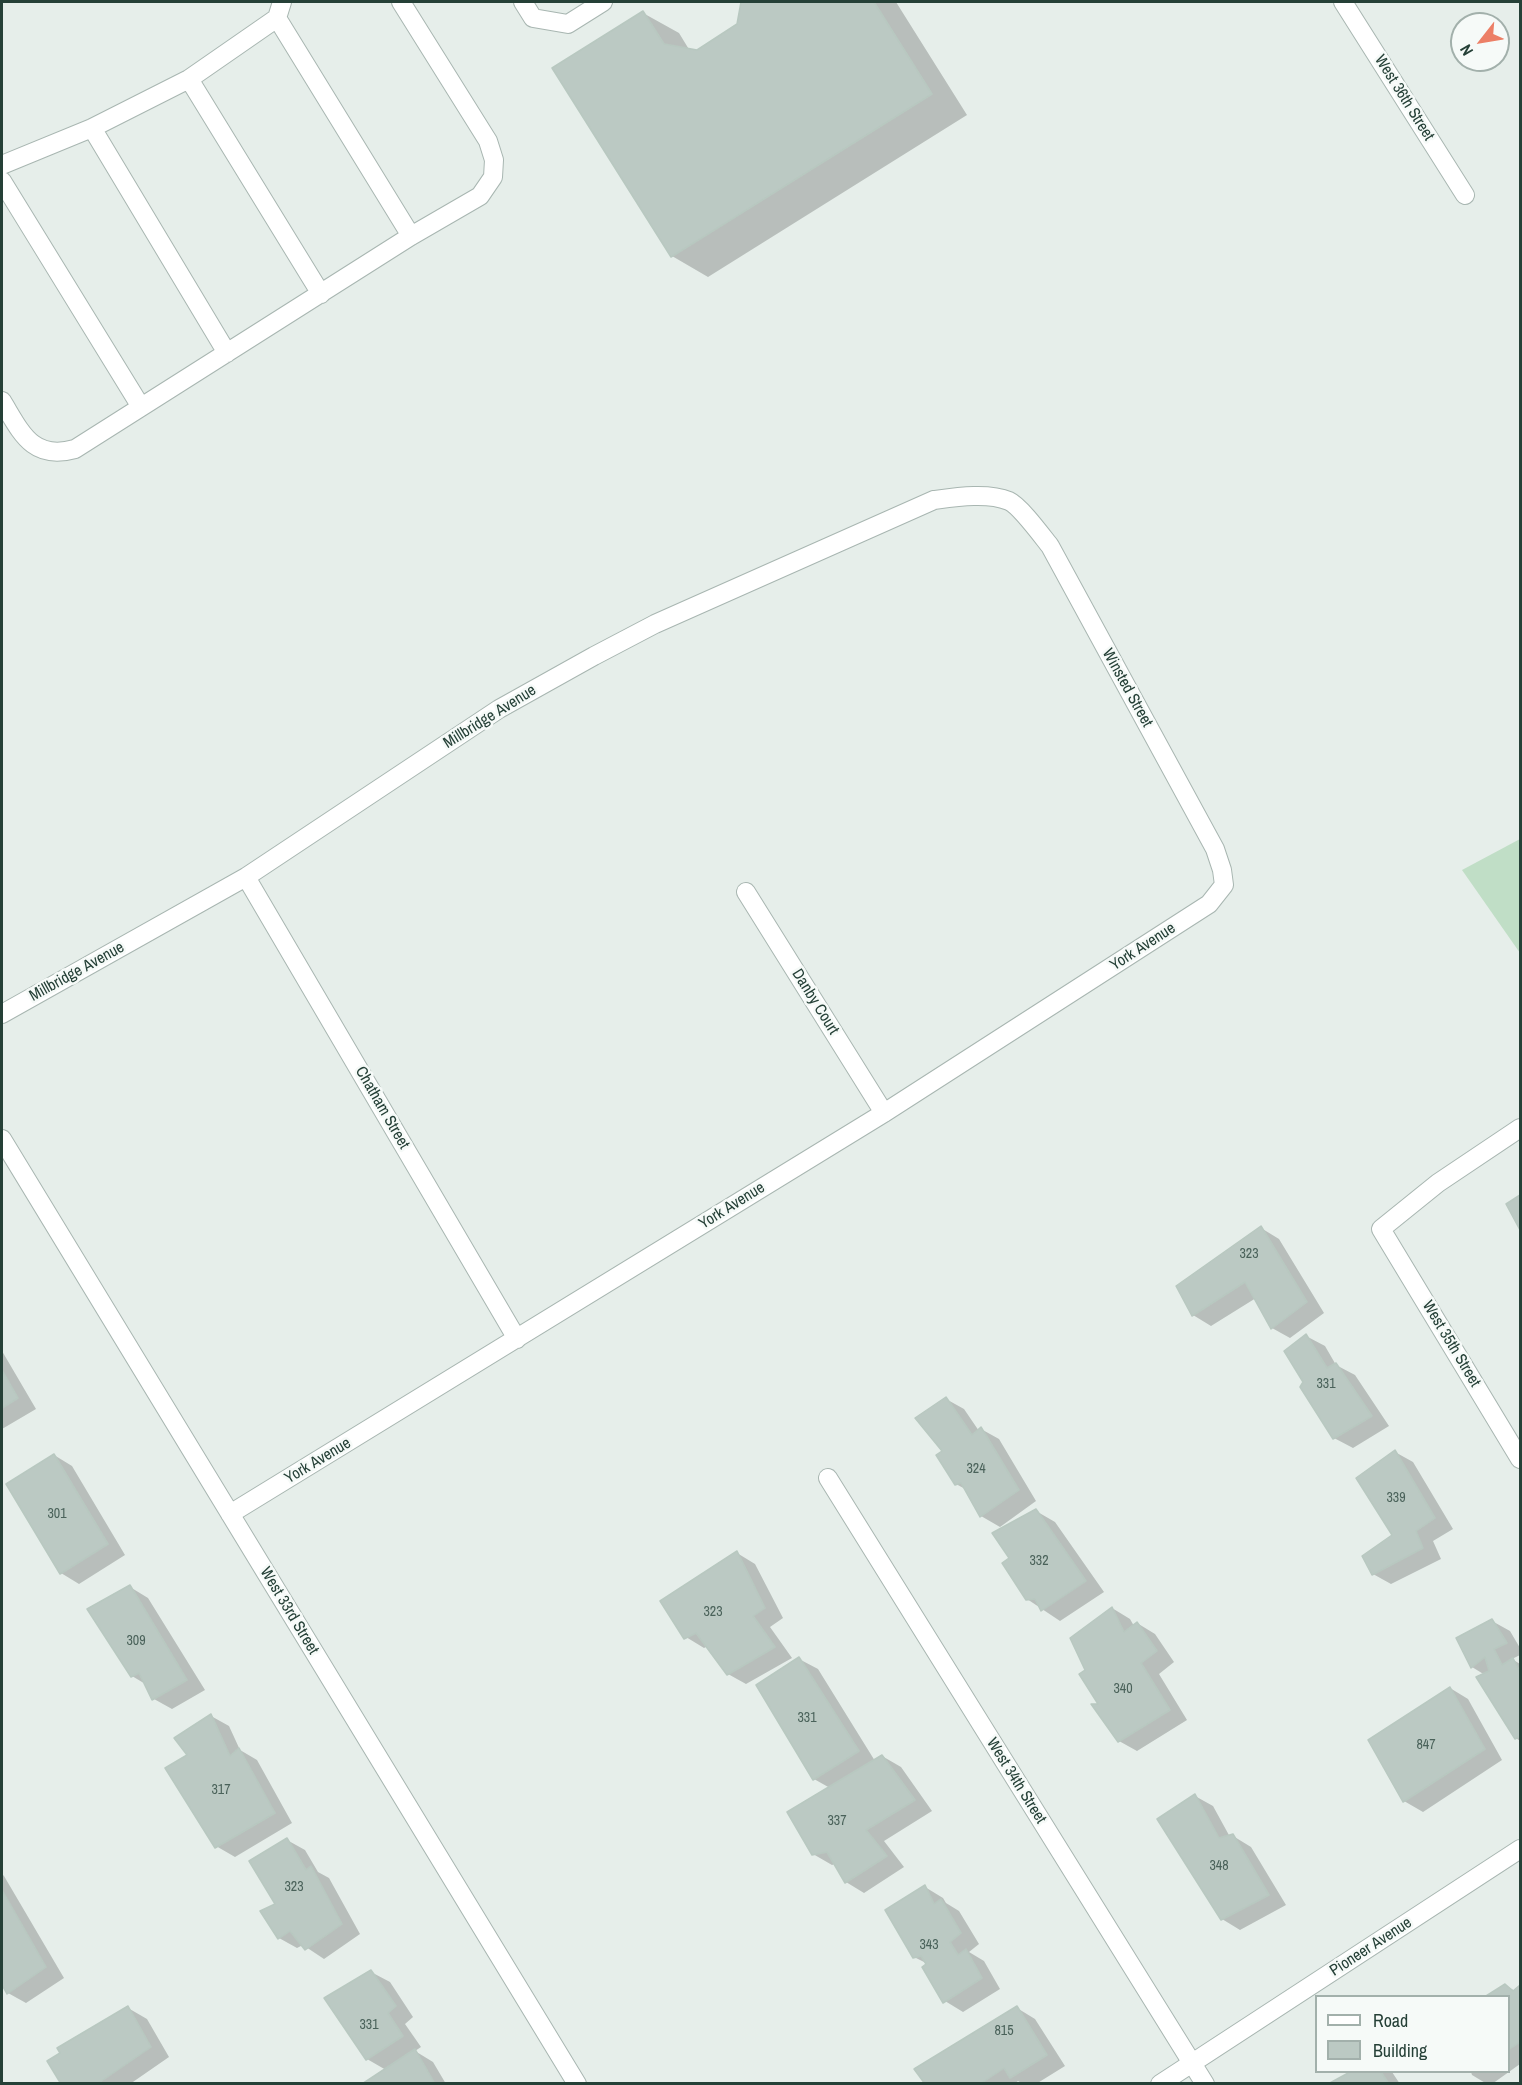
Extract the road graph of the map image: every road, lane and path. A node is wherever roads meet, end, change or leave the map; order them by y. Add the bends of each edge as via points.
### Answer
1 (401, 2) edge
2 (523, 2) edge
3 (603, 2) edge
4 (1343, 2) edge
5 (280, 10) edge
6 (189, 79) junction
7 (93, 128) junction
8 (2, 165) edge
9 (2, 181) edge
10 (1465, 195) dead end
11 (411, 236) junction
12 (321, 294) junction
13 (227, 353) junction
14 (2, 401) edge
15 (141, 407) junction
16 (1010, 501) joint
17 (246, 877) junction
18 (1224, 885) joint
19 (746, 892) dead end
20 (2, 1014) edge
21 (884, 1113) junction
22 (1521, 1128) edge
23 (2, 1139) edge
24 (517, 1339) junction
25 (1521, 1459) edge
26 (828, 1478) dead end
27 (230, 1514) junction
28 (1521, 1849) edge
29 (1192, 2064) junction
30 (577, 2084) edge
31 (1161, 2084) edge
32 (1205, 2084) edge

1 - 11 street via 488,141 494,160 493,177 480,196
2 - 3 street via 533,18 568,24
4 - 10 street, West 36th Street
5 - 6 street
5 - 11 street
6 - 7 street
6 - 12 street
7 - 8 street
7 - 13 street
9 - 15 street
11 - 12 street
12 - 13 street
13 - 15 street
14 - 15 street via 26,440 46,451 62,452 75,449
16 - 17 street, Millbridge Avenue via 976,495 934,500 655,624 499,709
16 - 18 street, Winsted Street via 1050,546 1215,849
17 - 20 street, Millbridge Avenue
17 - 24 street, Chatham Street
18 - 21 street, York Avenue via 1209,904
19 - 21 street, Danby Court
21 - 24 street, York Avenue
22 - 25 street, West 35th Street via 1438,1183 1381,1229
23 - 27 street, West 33rd Street
24 - 27 street, York Avenue
26 - 29 street, West 34th Street
27 - 30 street, West 33rd Street
28 - 29 street, Pioneer Avenue
29 - 31 street, Pioneer Avenue
29 - 32 street, West 34th Street

